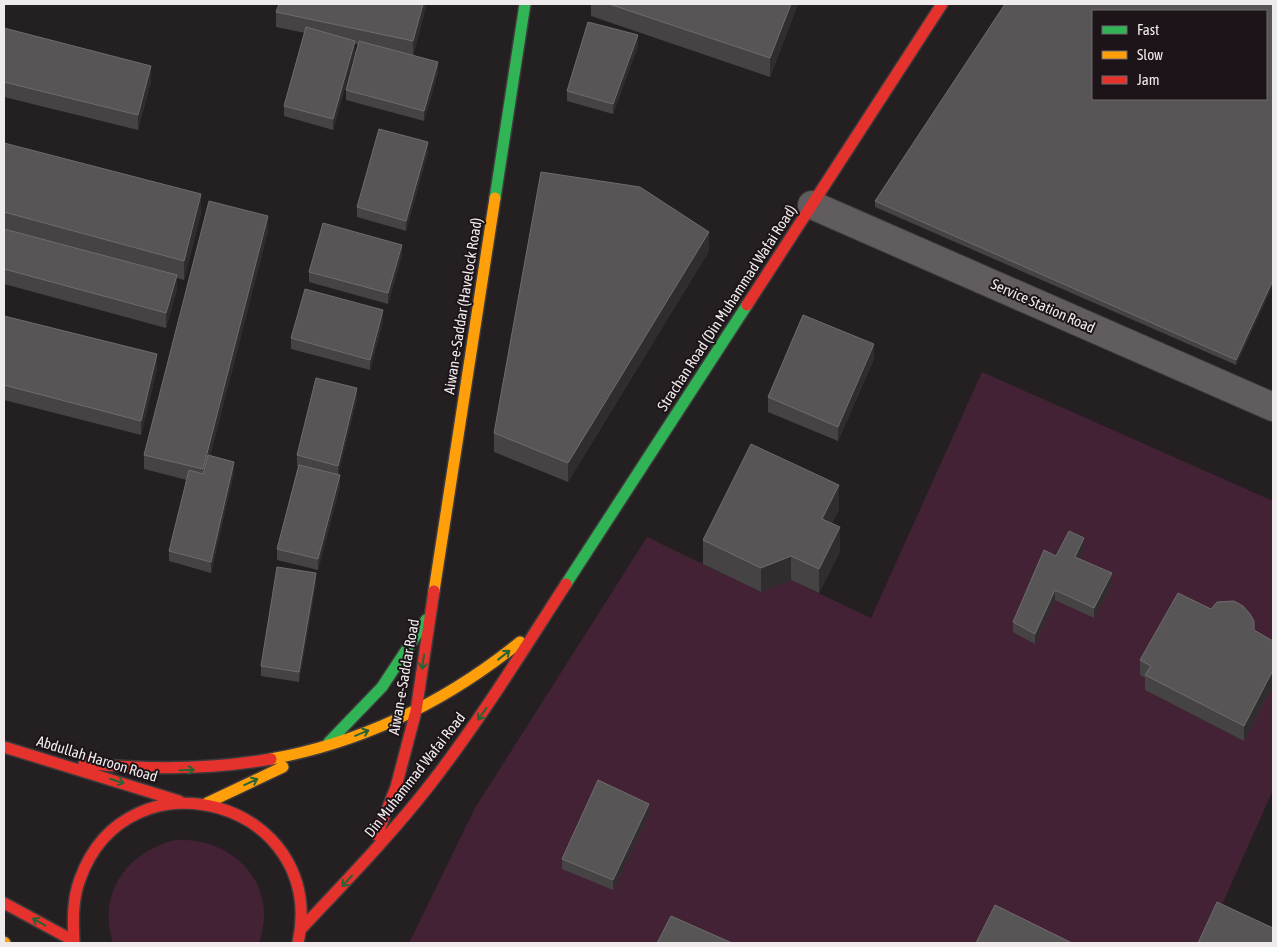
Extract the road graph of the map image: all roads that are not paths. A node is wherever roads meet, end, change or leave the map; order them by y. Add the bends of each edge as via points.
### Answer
1 (525, 4) edge
2 (942, 4) edge
3 (812, 205) junction
4 (1273, 408) edge
5 (430, 614) junction
6 (537, 629) junction
7 (416, 711) junction
8 (4, 747) edge
9 (324, 748) junction
10 (35, 755) junction
11 (181, 802) junction
12 (207, 803) junction
13 (367, 859) junction
14 (4, 902) edge
15 (302, 928) junction
16 (74, 943) edge
17 (298, 943) edge

1 - 5 main road, Aiwan-e-Saddar (Havelock Road)
2 - 3 main road, Strachan Road (Din Muhammad Wafai Road)
3 - 4 street, Service Station Road
3 - 6 main road, Strachan Road (Din Muhammad Wafai Road)
5 -> 7 main road, Aiwan-e-Saddar Road
5 - 9 main road, Aiwan-e-Saddar Road via 382,687
7 -> 6 main road via 479,674
6 -> 13 main road, Din Muhammad Wafai Road via 429,786
9 -> 7 main road
7 - 13 main road, Aiwan-e-Saddar Road via 396,787
8 - 10 main road, Abdullah Haroon Road
10 -> 9 main road via 117,768 189,770 254,764
12 -> 9 main road, Aiwan-e-Saddar Road
10 -> 11 main road, Abdullah Haroon Road
11 - 12 main road
11 - 16 main road via 133,815 96,847 82,868 74,892 71,917
12 - 15 main road via 254,822 287,858 297,880
13 -> 15 main road, Din Muhammad Wafai Road
16 -> 14 main road
15 - 17 main road

